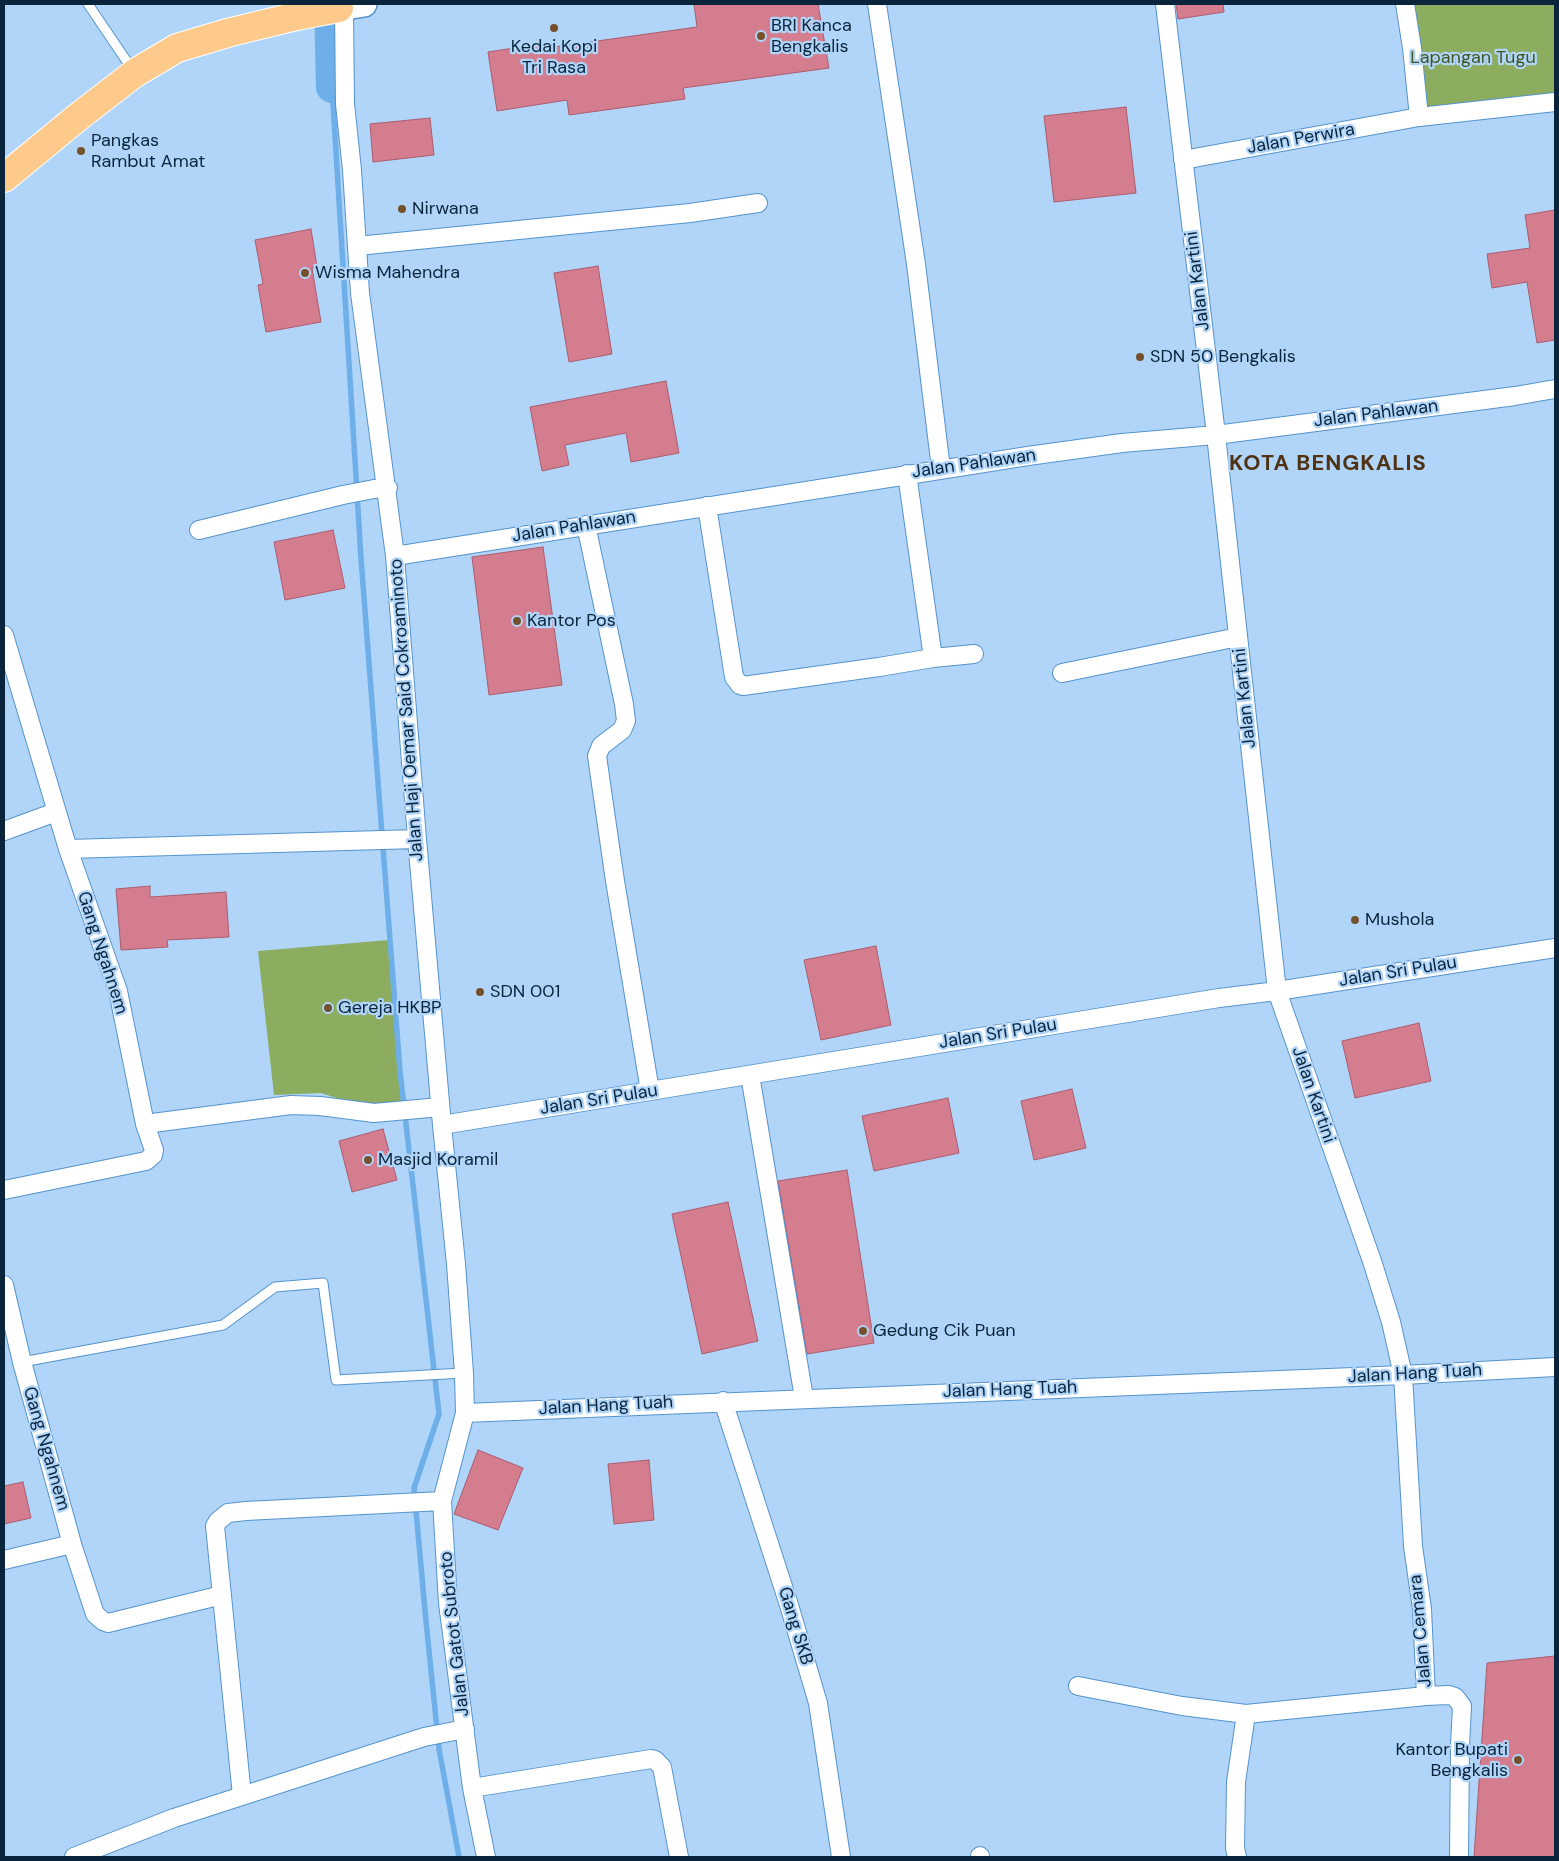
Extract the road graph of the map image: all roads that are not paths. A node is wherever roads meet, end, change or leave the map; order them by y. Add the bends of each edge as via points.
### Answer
1 (88, 4) edge
2 (877, 4) edge
3 (1165, 4) edge
4 (1405, 4) edge
5 (349, 6) edge
6 (135, 73) junction
7 (1555, 102) edge
8 (1419, 117) junction
9 (1183, 160) junction
10 (4, 178) edge
11 (758, 203) dead end
12 (357, 246) junction
13 (1555, 389) edge
14 (1216, 435) junction
15 (941, 469) junction
16 (907, 474) junction
17 (381, 489) junction
18 (707, 506) junction
19 (586, 525) junction
20 (199, 530) dead end
21 (395, 556) junction
22 (4, 635) edge
23 (1238, 637) junction
24 (974, 654) dead end
25 (933, 658) junction
26 (1062, 673) dead end
27 (56, 812) junction
28 (4, 831) edge
29 (410, 839) junction
30 (68, 849) junction
31 (1555, 948) edge
32 (1277, 991) junction
33 (750, 1075) junction
34 (650, 1091) junction
35 (433, 1108) junction
36 (145, 1124) junction
37 (442, 1125) junction
38 (4, 1190) edge
39 (4, 1285) edge
40 (22, 1362) junction
41 (1555, 1367) edge
42 (457, 1373) junction
43 (1403, 1375) junction
44 (804, 1398) junction
45 (723, 1401) junction
46 (465, 1413) junction
47 (436, 1502) junction
48 (72, 1544) junction
49 (4, 1560) edge
50 (222, 1595) junction
51 (1078, 1686) dead end
52 (1426, 1696) junction
53 (1246, 1714) junction
54 (461, 1730) junction
55 (472, 1788) junction
56 (242, 1796) junction
57 (74, 1857) edge
58 (486, 1857) edge
59 (679, 1857) edge
60 (841, 1857) edge
61 (1237, 1857) edge
62 (1459, 1857) edge

1 - 6 lane
2 - 15 street via 916,264
3 - 9 street, Jalan Kartini
4 - 8 street
5 - 6 main road via 231,32 178,48
5 - 12 street, Jalan Haji Oemar Said Cokroaminoto via 345,104
6 - 10 main road
7 - 8 street, Jalan Perwira
8 - 9 street, Jalan Perwira
9 - 14 street, Jalan Kartini
11 - 12 street via 690,213
12 - 17 street, Jalan Haji Oemar Said Cokroaminoto
13 - 14 street, Jalan Pahlawan
14 - 15 street, Jalan Pahlawan via 1122,443
14 - 23 street, Jalan Kartini
15 - 16 street, Jalan Pahlawan
16 - 18 street, Jalan Pahlawan
16 - 25 street
17 - 20 street
17 - 21 street, Jalan Haji Oemar Said Cokroaminoto
18 - 19 street, Jalan Pahlawan
18 - 25 street via 734,677 740,684
19 - 21 street, Jalan Pahlawan
19 - 34 street via 626,721 622,730 602,746 597,756
21 - 29 street, Jalan Haji Oemar Said Cokroaminoto
22 - 27 street, Gang Ngahnem
23 - 26 street
23 - 32 street, Jalan Kartini
24 - 25 street
27 - 28 street
27 - 30 street, Gang Ngahnem
29 - 30 street
29 - 35 street, Jalan Haji Oemar Said Cokroaminoto
30 - 36 street, Gang Ngahnem via 118,991
31 - 32 street, Jalan Sri Pulau
32 - 33 street, Jalan Sri Pulau
32 - 43 street, Jalan Kartini via 1372,1264
33 - 34 street, Jalan Sri Pulau
33 - 44 street
34 - 37 street, Jalan Sri Pulau
35 - 36 street via 365,1112 291,1106
35 - 37 street, Jalan Haji Oemar Said Cokroaminoto
36 - 38 street, Gang Ngahnem via 154,1150 146,1161
37 - 42 street, Jalan Haji Oemar Said Cokroaminoto via 456,1264
39 - 40 street, Gang Ngahnem
40 - 42 lane via 223,1325 275,1286 323,1283 336,1380
40 - 48 street, Gang Ngahnem
41 - 43 street, Jalan Hang Tuah
42 - 46 street, Jalan Haji Oemar Said Cokroaminoto
43 - 44 street, Jalan Hang Tuah
43 - 52 street, Jalan Cemara
44 - 45 street, Jalan Hang Tuah
45 - 46 street, Jalan Hang Tuah
45 - 60 street, Gang SKB via 818,1703
46 - 47 street, Jalan Gatot Subroto
47 - 50 street via 228,1513 215,1526
47 - 54 street, Jalan Gatot Subroto
48 - 49 street
48 - 50 street, Gang Ngahnem via 95,1614 108,1623
50 - 56 street
51 - 53 street via 1182,1706
52 - 53 street
52 - 62 street, Jalan Cemara via 1449,1694 1456,1697 1462,1706
53 - 61 street via 1236,1782
54 - 55 street, Jalan Gatot Subroto
54 - 56 street via 424,1737
55 - 58 street, Jalan Gatot Subroto
55 - 59 street via 655,1760 662,1767
56 - 57 street via 174,1818

